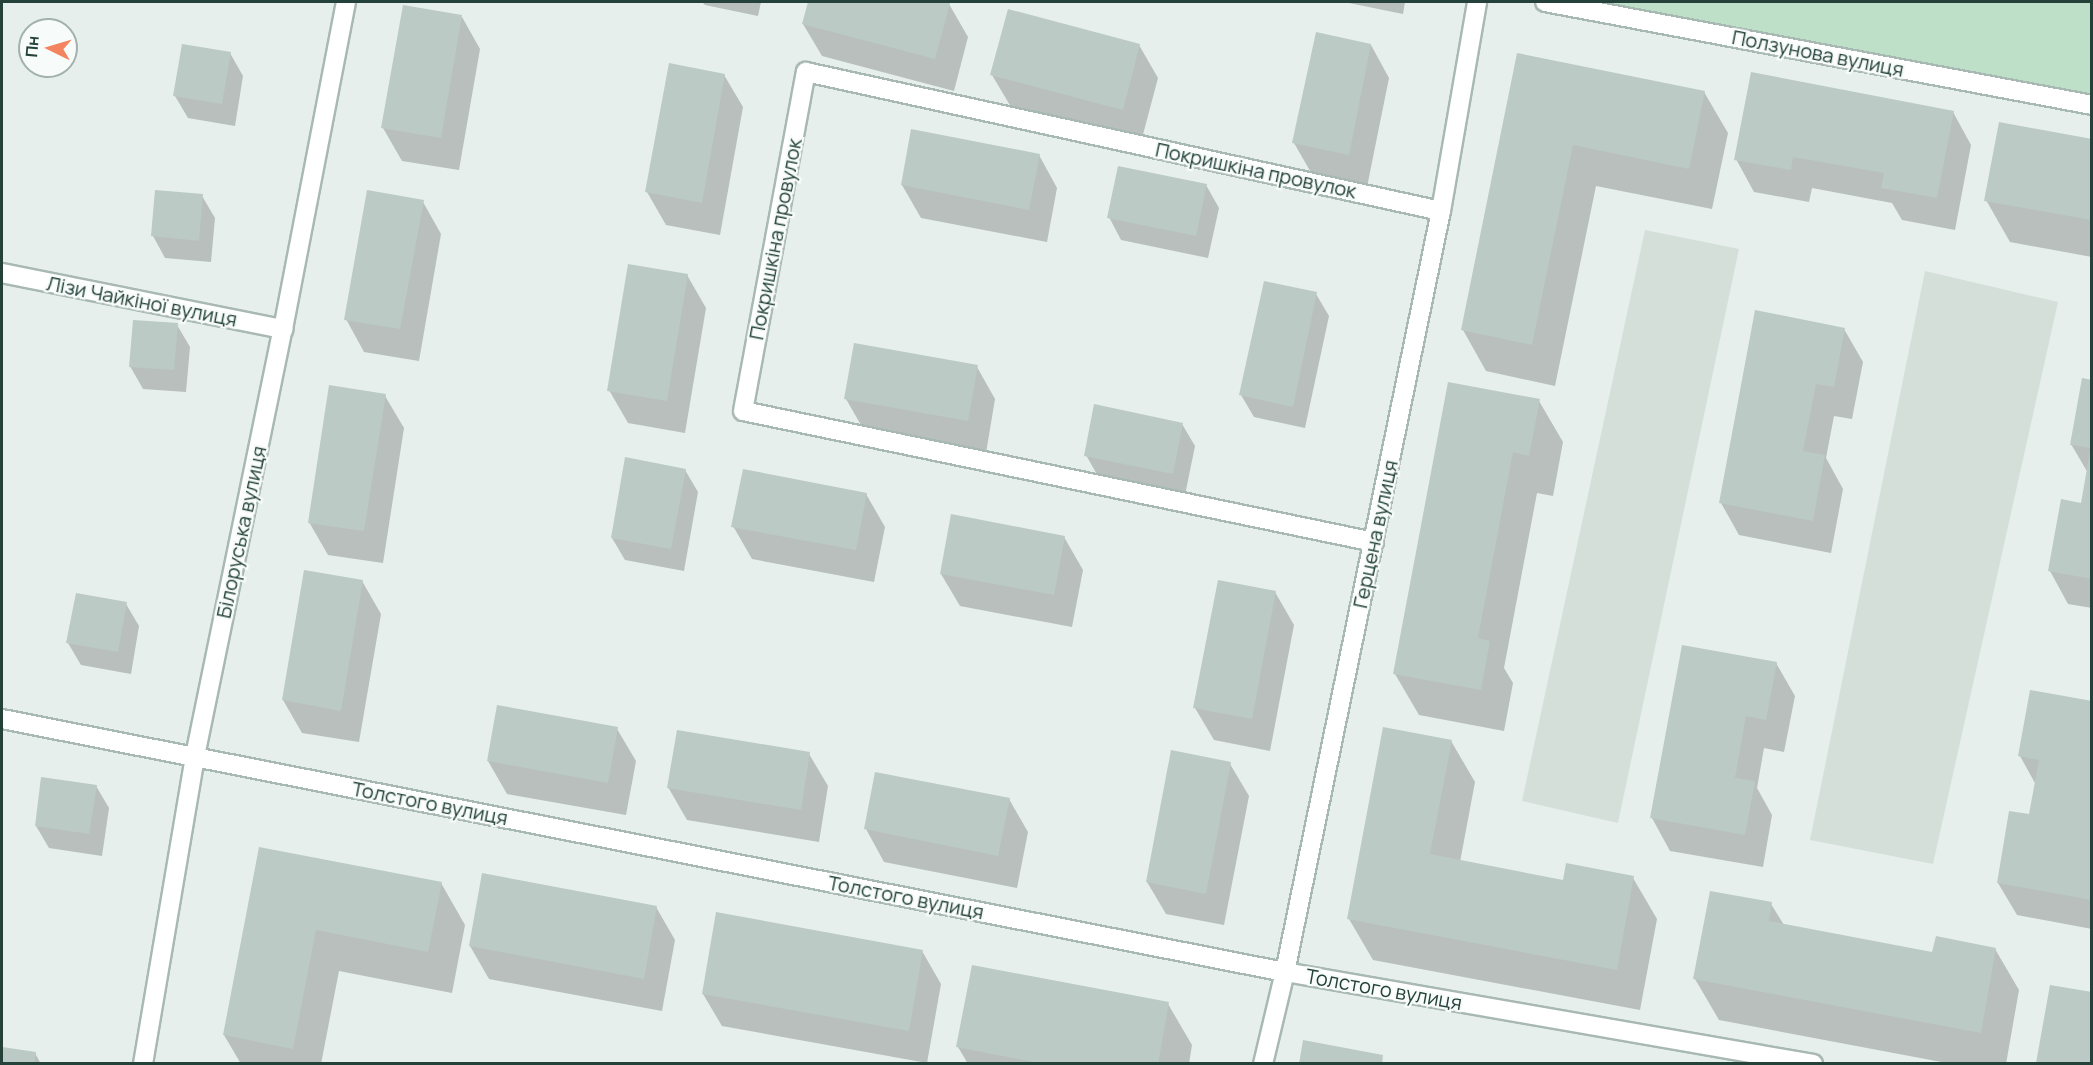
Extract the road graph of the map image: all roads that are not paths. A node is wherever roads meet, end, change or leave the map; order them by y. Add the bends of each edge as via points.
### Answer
1 (346, 2) edge
2 (1477, 2) edge
3 (1545, 2) edge
4 (2091, 105) edge
5 (1441, 211) junction
6 (2, 273) edge
7 (283, 329) junction
8 (1374, 542) junction
9 (2, 719) edge
10 (195, 756) junction
11 (1285, 972) junction
12 (143, 1064) edge
13 (1263, 1064) edge
14 (1814, 1064) edge

1 - 7 street, Білоруська вулиця
2 - 5 street, Герцена вулиця
3 - 4 street, Ползунова вулиця
5 - 8 street, Герцена вулиця
5 - 8 street, Покришкіна провулок via 806,72 743,411
6 - 7 street, Лізи Чайкіної вулиця
7 - 10 street, Білоруська вулиця
8 - 11 street, Герцена вулиця
9 - 10 street, Толстого вулиця
10 - 11 street, Толстого вулиця
10 - 12 street, Білоруська вулиця
11 - 13 street, Герцена вулиця
11 - 14 street, Толстого вулиця

